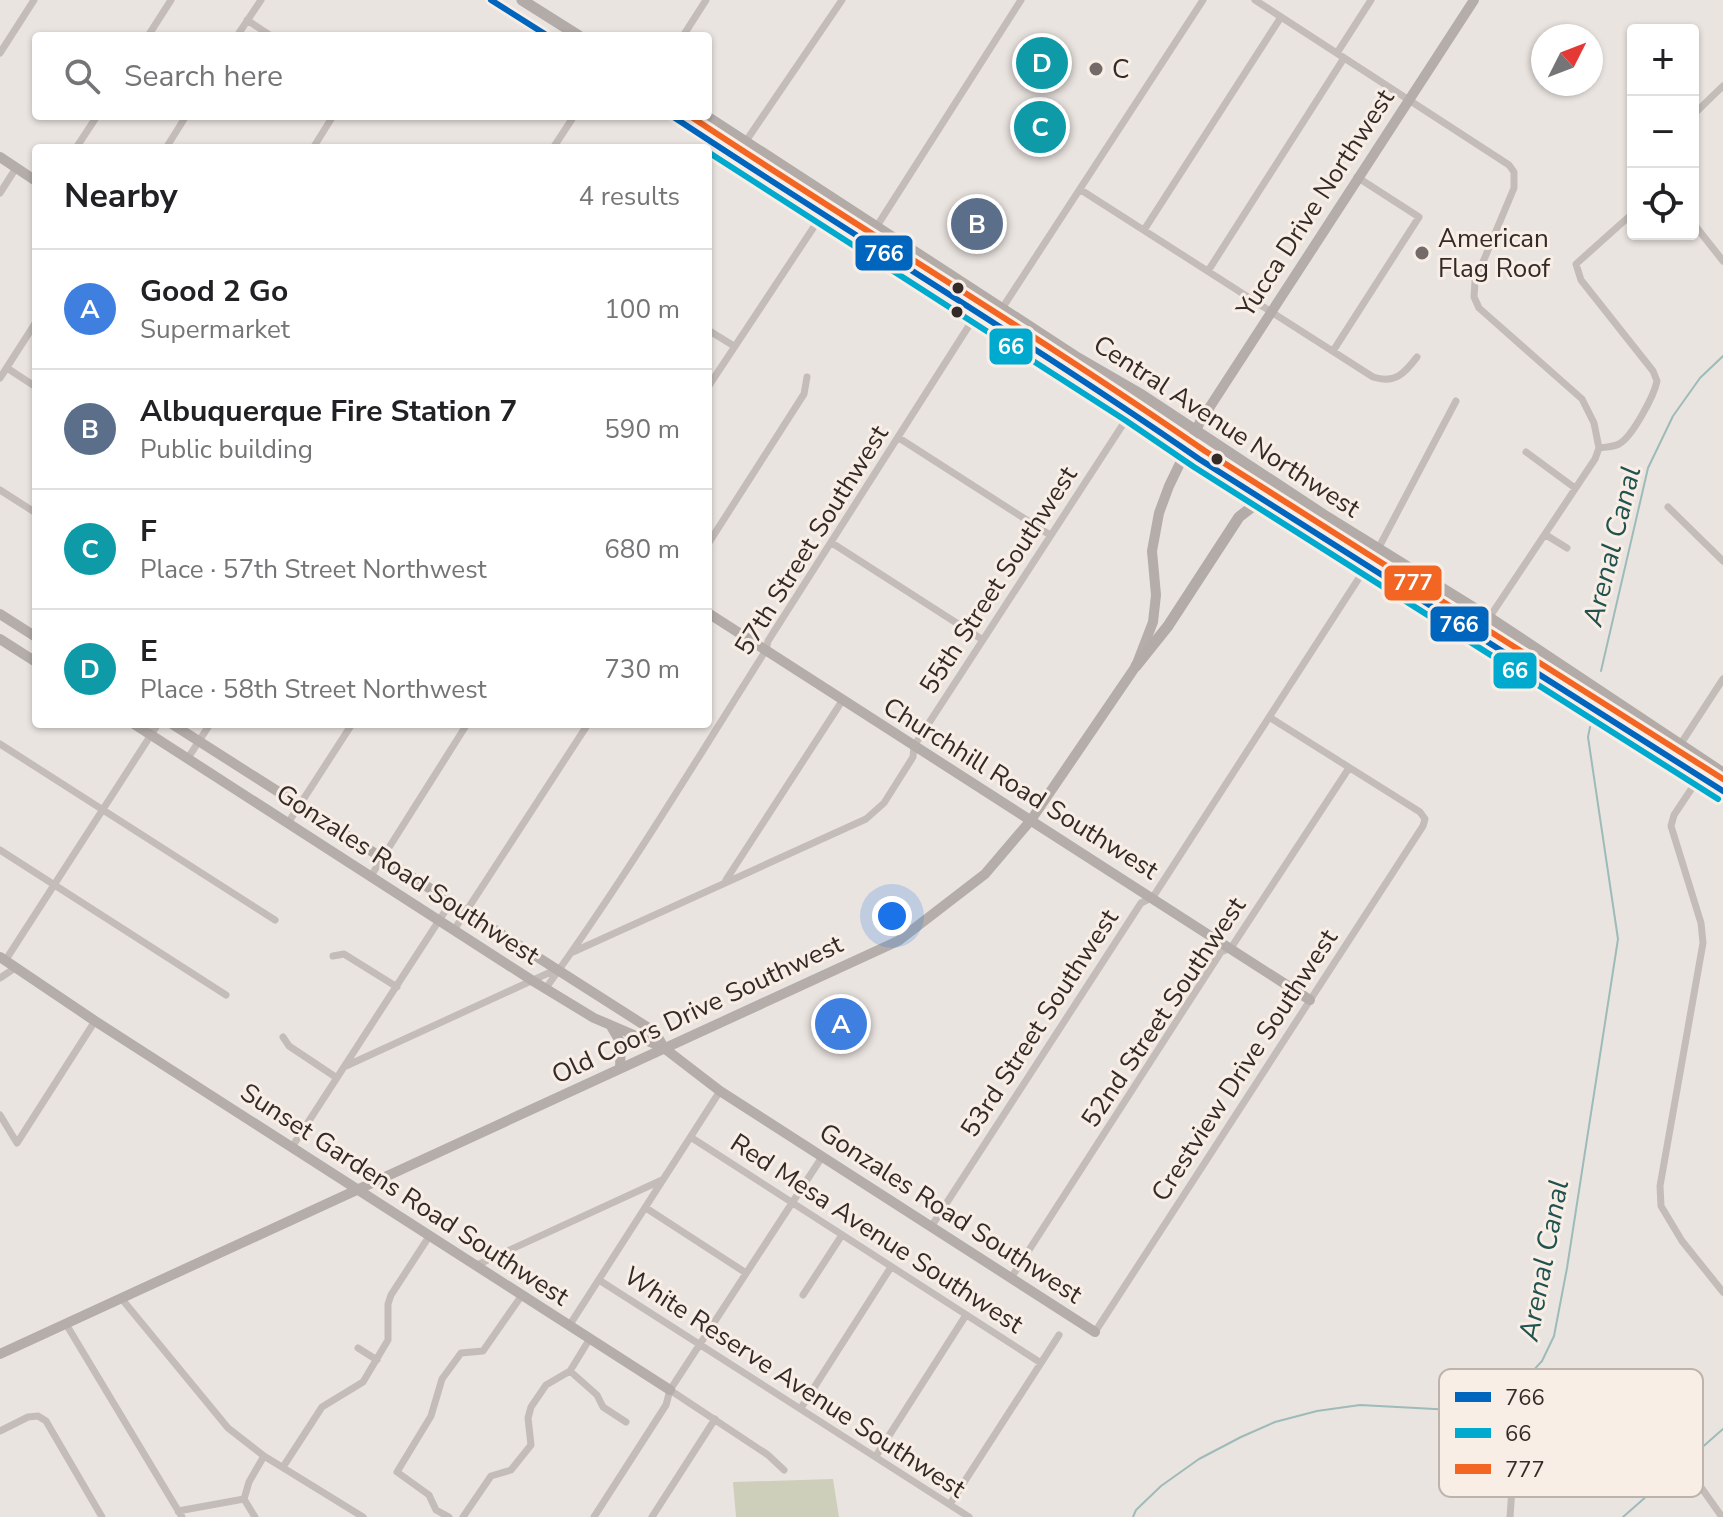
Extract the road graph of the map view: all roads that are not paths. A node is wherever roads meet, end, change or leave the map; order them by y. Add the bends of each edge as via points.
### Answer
1 (34, 0) edge
2 (171, 0) edge
3 (261, 0) edge
4 (491, 0) edge
5 (522, 0) edge
6 (706, 0) edge
7 (842, 0) edge
8 (1021, 0) edge
9 (1203, 0) edge
10 (1255, 0) edge
11 (1371, 0) edge
12 (1474, 0) edge
13 (1268, 3) edge
14 (1281, 17) junction
15 (247, 20) junction
16 (151, 32) edge
17 (240, 32) edge
18 (265, 32) edge
19 (542, 32) edge
20 (573, 32) edge
21 (686, 32) edge
22 (0, 53) edge
23 (1340, 55) junction
24 (1723, 86) edge
25 (1408, 98) junction
26 (1699, 109) edge
27 (94, 120) edge
28 (184, 120) edge
29 (330, 120) edge
30 (571, 120) edge
31 (678, 120) edge
32 (712, 120) edge
33 (746, 141) junction
34 (79, 144) edge
35 (168, 144) edge
36 (316, 144) edge
37 (556, 144) edge
38 (0, 157) edge
39 (16, 168) junction
40 (1357, 177) junction
41 (32, 178) edge
42 (1081, 190) junction
43 (0, 193) edge
44 (833, 198) junction
45 (821, 215) junction
46 (1627, 218) edge
47 (877, 226) junction
48 (1144, 230) junction
49 (1699, 231) edge
50 (1723, 261) edge
51 (1208, 271) junction
52 (1003, 307) junction
53 (1271, 311) junction
54 (978, 313) junction
55 (32, 328) edge
56 (712, 332) edge
57 (734, 346) junction
58 (1333, 351) junction
59 (1417, 357) dead end
60 (7, 368) junction
61 (807, 377) dead end
62 (0, 378) edge
63 (712, 381) edge
64 (32, 384) edge
65 (1456, 401) dead end
66 (1131, 412) junction
67 (1196, 431) junction
68 (899, 438) junction
69 (1599, 448) junction
70 (1186, 450) junction
71 (1526, 452) dead end
72 (1575, 488) junction
73 (0, 490) edge
74 (1269, 503) junction
75 (1668, 507) dead end
76 (32, 510) edge
77 (1050, 535) junction
78 (1546, 535) junction
79 (712, 538) edge
80 (832, 543) junction
81 (1567, 548) dead end
82 (1378, 549) junction
83 (1723, 561) edge
84 (1368, 564) junction
85 (0, 614) edge
86 (712, 616) edge
87 (1490, 618) junction
88 (32, 634) edge
89 (1477, 636) junction
90 (0, 639) edge
91 (983, 640) junction
92 (766, 650) junction
93 (32, 659) edge
94 (1136, 666) junction
95 (1723, 679) edge
96 (842, 701) junction
97 (1269, 717) junction
98 (140, 728) edge
99 (155, 728) edge
100 (178, 728) edge
101 (207, 728) edge
102 (349, 728) edge
103 (464, 728) edge
104 (585, 728) edge
105 (151, 735) junction
106 (199, 741) junction
107 (0, 744) edge
108 (1680, 745) junction
109 (914, 746) junction
110 (188, 758) junction
111 (1349, 768) junction
112 (1723, 773) edge
113 (1700, 776) junction
114 (1723, 791) edge
115 (299, 806) junction
116 (103, 811) junction
117 (1031, 820) junction
118 (288, 823) junction
119 (0, 850) edge
120 (382, 859) junction
121 (371, 876) junction
122 (726, 881) junction
123 (54, 885) junction
124 (1153, 897) junction
125 (451, 902) junction
126 (466, 911) junction
127 (275, 920) dead end
128 (439, 920) junction
129 (454, 930) junction
130 (1231, 948) junction
131 (573, 952) junction
132 (333, 956) dead end
133 (3, 959) edge
134 (15, 968) junction
135 (556, 970) junction
136 (0, 978) edge
137 (533, 981) junction
138 (397, 987) junction
139 (546, 988) junction
140 (226, 995) dead end
141 (1310, 1000) junction
142 (95, 1021) junction
143 (611, 1026) junction
144 (283, 1037) dead end
145 (664, 1048) junction
146 (345, 1067) junction
147 (620, 1068) junction
148 (337, 1078) junction
149 (720, 1091) junction
150 (0, 1115) edge
151 (692, 1138) junction
152 (292, 1147) junction
153 (822, 1157) junction
154 (664, 1180) junction
155 (358, 1189) junction
156 (792, 1203) junction
157 (646, 1208) junction
158 (931, 1227) junction
159 (430, 1235) junction
160 (842, 1235) junction
161 (477, 1265) junction
162 (891, 1267) junction
163 (746, 1273) junction
164 (1011, 1278) junction
165 (599, 1280) junction
166 (1723, 1292) edge
167 (522, 1295) junction
168 (803, 1295) dead end
169 (121, 1298) junction
170 (966, 1315) junction
171 (66, 1324) junction
172 (569, 1326) junction
173 (1095, 1332) joint
174 (1059, 1335) dead end
175 (589, 1340) junction
176 (700, 1345) junction
177 (358, 1348) dead end
178 (2, 1349) edge
179 (377, 1360) junction
180 (1041, 1363) junction
181 (570, 1371) junction
182 (670, 1390) junction
183 (801, 1408) junction
184 (715, 1419) junction
185 (626, 1422) dead end
186 (1, 1428) edge
187 (264, 1456) junction
188 (876, 1456) junction
189 (283, 1467) junction
190 (784, 1470) dead end
191 (1703, 1490) edge
192 (1511, 1497) edge
193 (244, 1499) junction
194 (950, 1504) junction
195 (180, 1514) edge
196 (102, 1517) edge
197 (255, 1517) edge
198 (363, 1517) edge
199 (449, 1517) edge
200 (463, 1517) edge
201 (594, 1517) edge
202 (652, 1517) edge
203 (969, 1517) edge
204 (1510, 1517) edge
205 (1722, 1517) edge

1 - 22 street
2 - 16 street
3 - 15 street
4 - 19 main road
5 - 20 main road
6 - 21 street
7 - 33 street
8 - 47 street
9 - 42 street
10 - 13 street
11 - 23 street
12 - 25 street, Yucca Drive Northwest
13 - 14 street
14 - 23 street
14 - 48 street
15 - 17 street
15 - 18 street
23 - 25 street
23 - 51 street
24 - 26 street
25 - 40 street, Yucca Drive Northwest
25 - 69 street via 1501,158 1514,172 1514,188 1475,281 1474,297 1479,308 1582,399
27 - 34 street
28 - 35 street
29 - 36 street
30 - 37 street
31 - 45 main road
32 - 33 main road, Central Avenue Northwest
33 - 44 main road, Central Avenue Northwest
38 - 39 street
39 - 41 street
39 - 43 street
40 - 53 street, Yucca Drive Northwest
40 - 58 street via 1419,217
42 - 48 street
42 - 52 street
44 - 45 street
44 - 47 main road, Central Avenue Northwest
45 - 54 main road
45 - 57 street
46 - 69 street via 1576,264 1581,280 1657,381 1623,442
47 - 52 main road, Central Avenue Northwest
48 - 51 street
49 - 50 street
51 - 53 street
52 - 67 main road, Central Avenue Northwest
53 - 58 street
53 - 67 street, Yucca Drive Northwest
54 - 66 main road
54 - 68 street, 57th Street Southwest
55 - 60 street
56 - 57 street
57 - 63 street
58 - 59 street via 1385,381 1402,376
60 - 62 street
60 - 64 street
61 - 79 street via 804,394
65 - 82 street
66 - 70 main road
66 - 77 street, 55th Street Southwest
67 - 70 street, Old Coors Drive Southwest
67 - 82 main road, Central Avenue Northwest
68 - 77 street
68 - 80 street, 57th Street Southwest
69 - 72 street
70 - 74 main road
70 - 94 street, Old Coors Drive Southwest via 1159,513 1152,551 1153,622
71 - 72 street
72 - 78 street
73 - 76 street
74 - 84 main road
74 - 94 main road via 1252,507 1235,522
75 - 83 street
77 - 91 street, 55th Street Southwest
78 - 81 street
78 - 87 street
80 - 91 street
80 - 92 street, 57th Street Southwest
82 - 87 main road, Central Avenue Northwest
84 - 89 main road
84 - 97 street, 53rd Street Southwest
85 - 88 street
86 - 92 street, Churchhill Road Southwest
87 - 89 street
87 - 108 main road, Central Avenue Northwest
89 - 113 main road
90 - 93 street
91 - 109 street, 55th Street Southwest
92 - 96 street, Churchhill Road Southwest
92 - 131 street, 57th Street Southwest
94 - 117 street, Old Coors Drive Southwest
95 - 108 street
96 - 109 street, Churchhill Road Southwest
96 - 122 street
97 - 111 street
97 - 124 street, 53rd Street Southwest
98 - 105 street, Gonzales Road Southwest
99 - 105 street
100 - 106 street, Gonzales Road Southwest
101 - 106 street
102 - 115 street
103 - 120 street
104 - 126 street
105 - 110 street, Gonzales Road Southwest
105 - 116 street
106 - 110 street
106 - 115 street, Gonzales Road Southwest
107 - 116 street
108 - 112 main road, Central Avenue Northwest
109 - 117 street, Churchhill Road Southwest
109 - 122 street, 55th Street Southwest via 913,757 875,813
110 - 118 street, Gonzales Road Southwest
111 - 130 street, 52nd Street Southwest
111 - 141 street, Crestview Drive Southwest via 1425,819
113 - 114 main road
113 - 166 street via 1671,826 1703,943 1660,1196 1682,1241
115 - 118 street
115 - 120 street, Gonzales Road Southwest
116 - 123 street
116 - 127 street
117 - 124 street, Churchhill Road Southwest
117 - 145 street, Old Coors Drive Southwest via 985,874 898,941
118 - 121 street, Gonzales Road Southwest
119 - 123 street
120 - 121 street
120 - 125 street, Gonzales Road Southwest
121 - 128 street, Gonzales Road Southwest
122 - 131 street, 55th Street Southwest
123 - 133 street
123 - 140 street
124 - 130 street, Churchhill Road Southwest
124 - 158 street, 53rd Street Southwest via 1141,903
125 - 126 street, Gonzales Road Southwest
125 - 128 street
126 - 129 street
126 - 135 street, Gonzales Road Southwest
128 - 129 street, Gonzales Road Southwest
128 - 138 street
129 - 137 street, Gonzales Road Southwest
130 - 141 street, Churchhill Road Southwest
130 - 164 street, 52nd Street Southwest via 1221,952
131 - 135 street, 57th Street Southwest
132 - 138 street via 344,954
133 - 134 street, Sunset Gardens Road Southwest
134 - 136 street
134 - 142 street, Sunset Gardens Road Southwest
135 - 137 street
135 - 139 street, 57th Street Southwest
135 - 145 street, Gonzales Road Southwest via 655,1032
137 - 139 street, Gonzales Road Southwest
137 - 146 street
138 - 146 street
139 - 143 street, Gonzales Road Southwest
141 - 173 street, Crestview Drive Southwest
142 - 150 street via 17,1143
142 - 152 street, Sunset Gardens Road Southwest
143 - 145 street, Gonzales Road Southwest
143 - 147 street via 621,1043
144 - 148 street
145 - 147 street, Old Coors Drive Southwest
145 - 149 street, Gonzales Road Southwest
146 - 148 street
147 - 155 street, Old Coors Drive Southwest
148 - 152 street
149 - 151 street
149 - 153 street, Gonzales Road Southwest
151 - 154 street
151 - 156 street, Red Mesa Avenue Southwest
152 - 155 street, Sunset Gardens Road Southwest
153 - 156 street
153 - 158 street, Gonzales Road Southwest
154 - 157 street
154 - 161 street
155 - 159 street, Sunset Gardens Road Southwest
155 - 169 street, Old Coors Drive Southwest
156 - 160 street, Red Mesa Avenue Southwest
156 - 163 street
157 - 163 street
157 - 165 street
158 - 164 street, Gonzales Road Southwest
159 - 161 street, Sunset Gardens Road Southwest
159 - 179 street via 391,1295 388,1340
160 - 162 street, Red Mesa Avenue Southwest
160 - 168 street
161 - 167 street, Sunset Gardens Road Southwest
162 - 170 street, Red Mesa Avenue Southwest
162 - 183 street
163 - 176 street
164 - 173 street, Gonzales Road Southwest
165 - 172 street
165 - 176 street, White Reserve Avenue Southwest
167 - 172 street, Sunset Gardens Road Southwest
167 - 199 street via 483,1351 461,1353 442,1379 431,1416 397,1472
169 - 171 street, Old Coors Drive Southwest
169 - 187 street via 228,1428
170 - 180 street, Red Mesa Avenue Southwest
170 - 188 street
171 - 178 street, Old Coors Drive Southwest
171 - 195 street
172 - 175 street, Sunset Gardens Road Southwest
174 - 180 street
175 - 181 street
175 - 182 street, Sunset Gardens Road Southwest
176 - 182 street
176 - 183 street, White Reserve Avenue Southwest
177 - 179 street
179 - 189 street via 363,1382 322,1407
180 - 194 street
181 - 185 street via 603,1407
181 - 200 street via 546,1385 531,1407 531,1445 524,1455 511,1470 491,1476
182 - 184 street, Sunset Gardens Road Southwest
182 - 201 street via 666,1405
183 - 188 street, White Reserve Avenue Southwest
184 - 190 street, Sunset Gardens Road Southwest
184 - 202 street
186 - 196 street via 28,1417 46,1421
187 - 189 street
187 - 193 street
188 - 194 street, White Reserve Avenue Southwest
189 - 198 street
191 - 205 street
192 - 204 street
193 - 195 street
193 - 197 street
194 - 203 street, White Reserve Avenue Southwest

